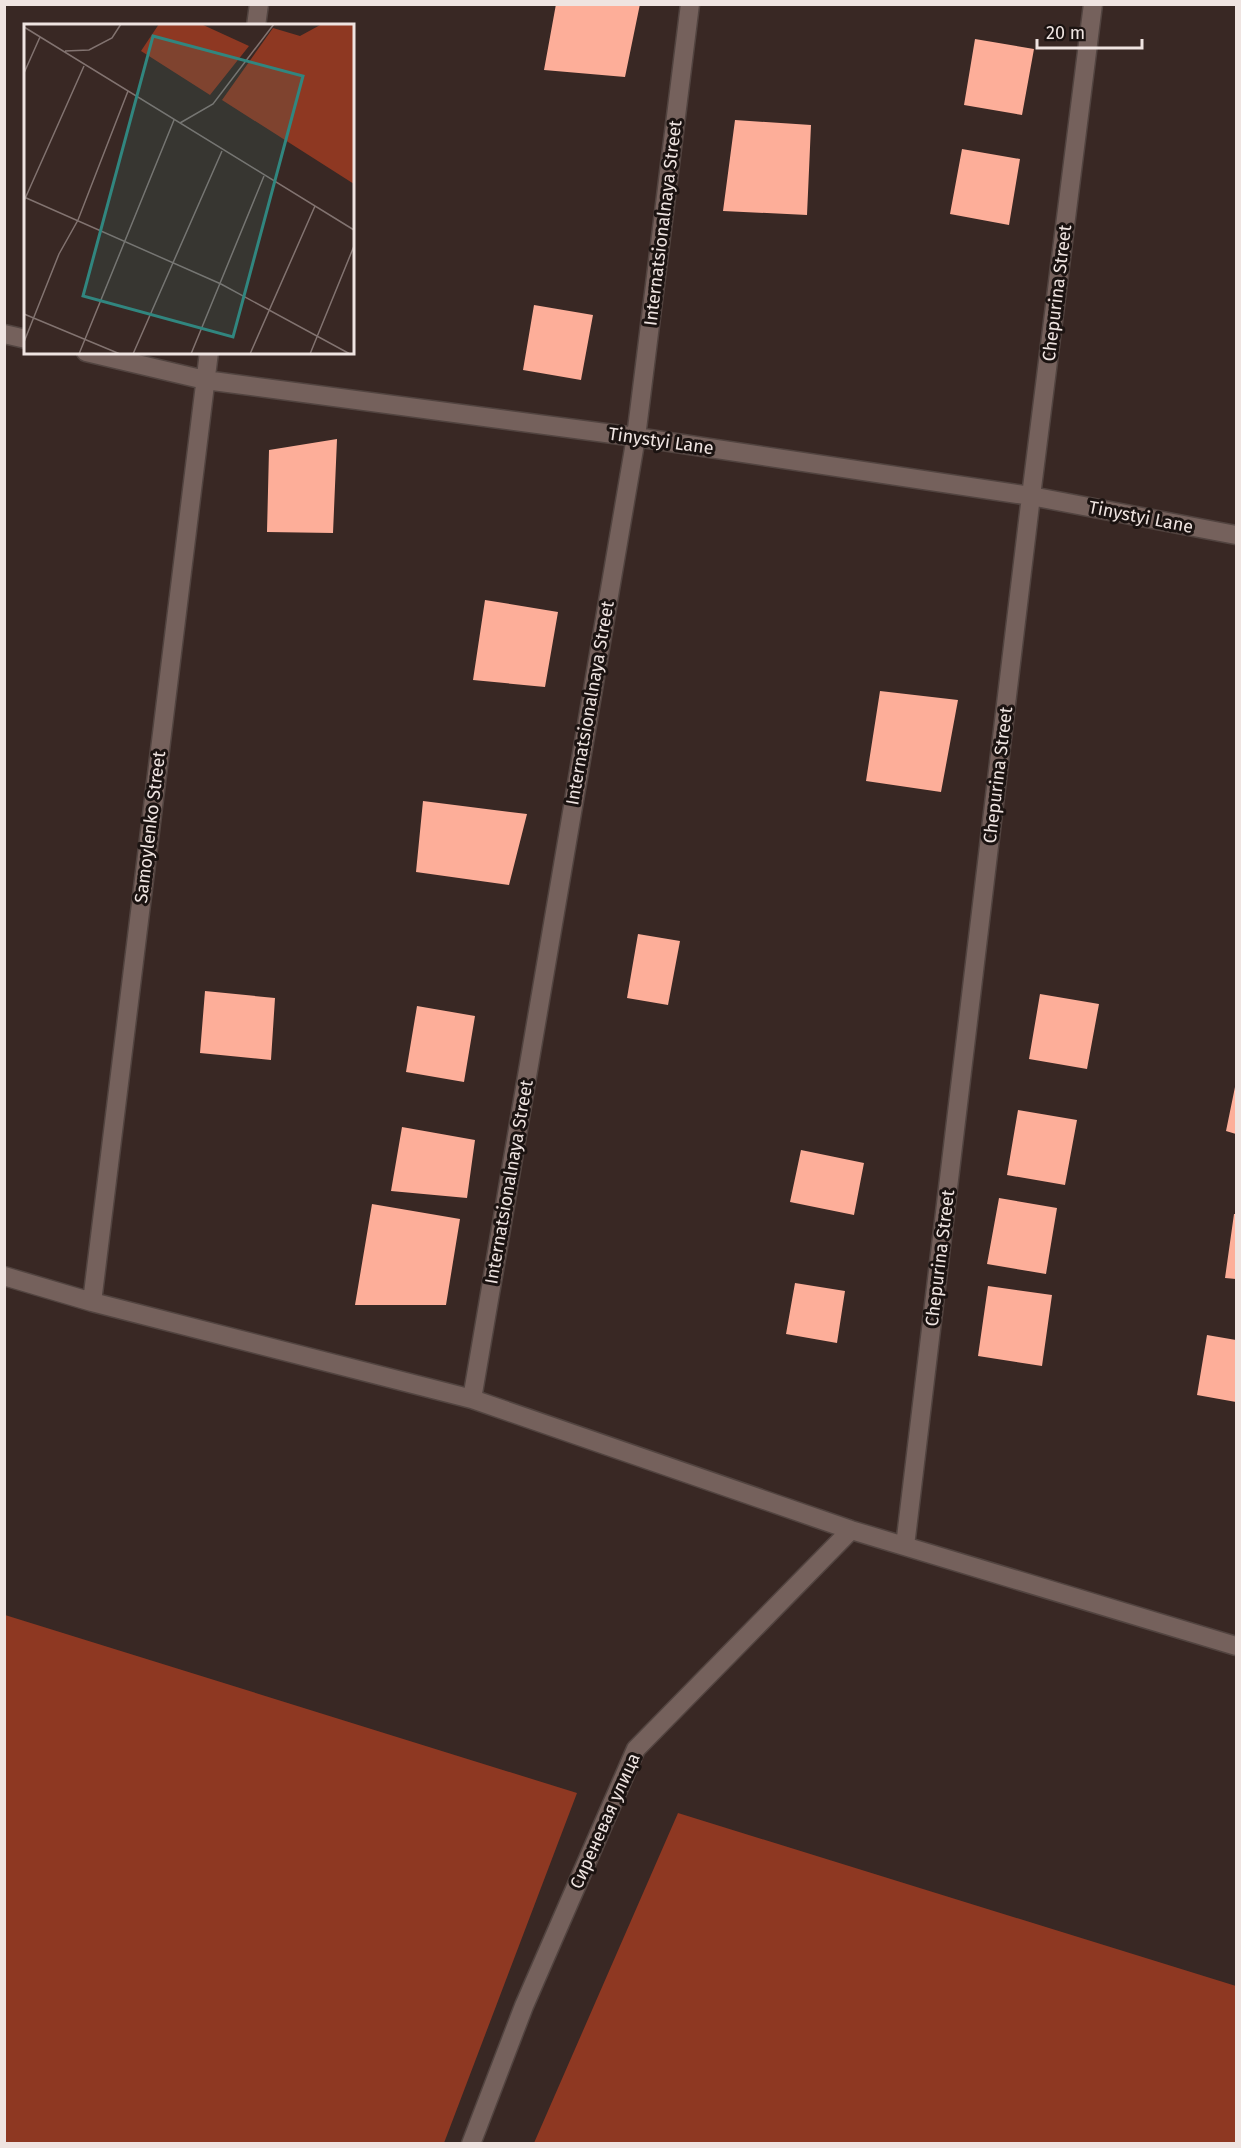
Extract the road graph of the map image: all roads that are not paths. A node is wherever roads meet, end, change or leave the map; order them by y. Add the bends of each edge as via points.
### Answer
1 (259, 4) edge
2 (690, 4) edge
3 (1093, 4) edge
4 (256, 24) edge
5 (4, 334) edge
6 (24, 339) edge
7 (94, 354) edge
8 (209, 354) edge
9 (205, 380) junction
10 (636, 437) junction
11 (1031, 496) junction
12 (1236, 536) edge
13 (4, 1276) edge
14 (92, 1302) junction
15 (472, 1399) junction
16 (851, 1530) junction
17 (905, 1546) junction
18 (1236, 1646) edge
19 (471, 2144) edge

1 - 4 street
2 - 10 street, Internatsionalnaya Street
3 - 11 street, Chepurina Street
5 - 6 street
7 - 9 street, Tinystyi Lane
8 - 9 street, Samoylenko Street
9 - 10 street, Tinystyi Lane
9 - 14 street, Samoylenko Street
10 - 11 street, Tinystyi Lane
10 - 15 street, Internatsionalnaya Street
11 - 12 street, Tinystyi Lane
11 - 17 street, Chepurina Street
13 - 14 street
14 - 15 street
15 - 16 street
16 - 17 street
16 - 19 street, Сиреневая улица via 636,1749 524,2006
17 - 18 street

